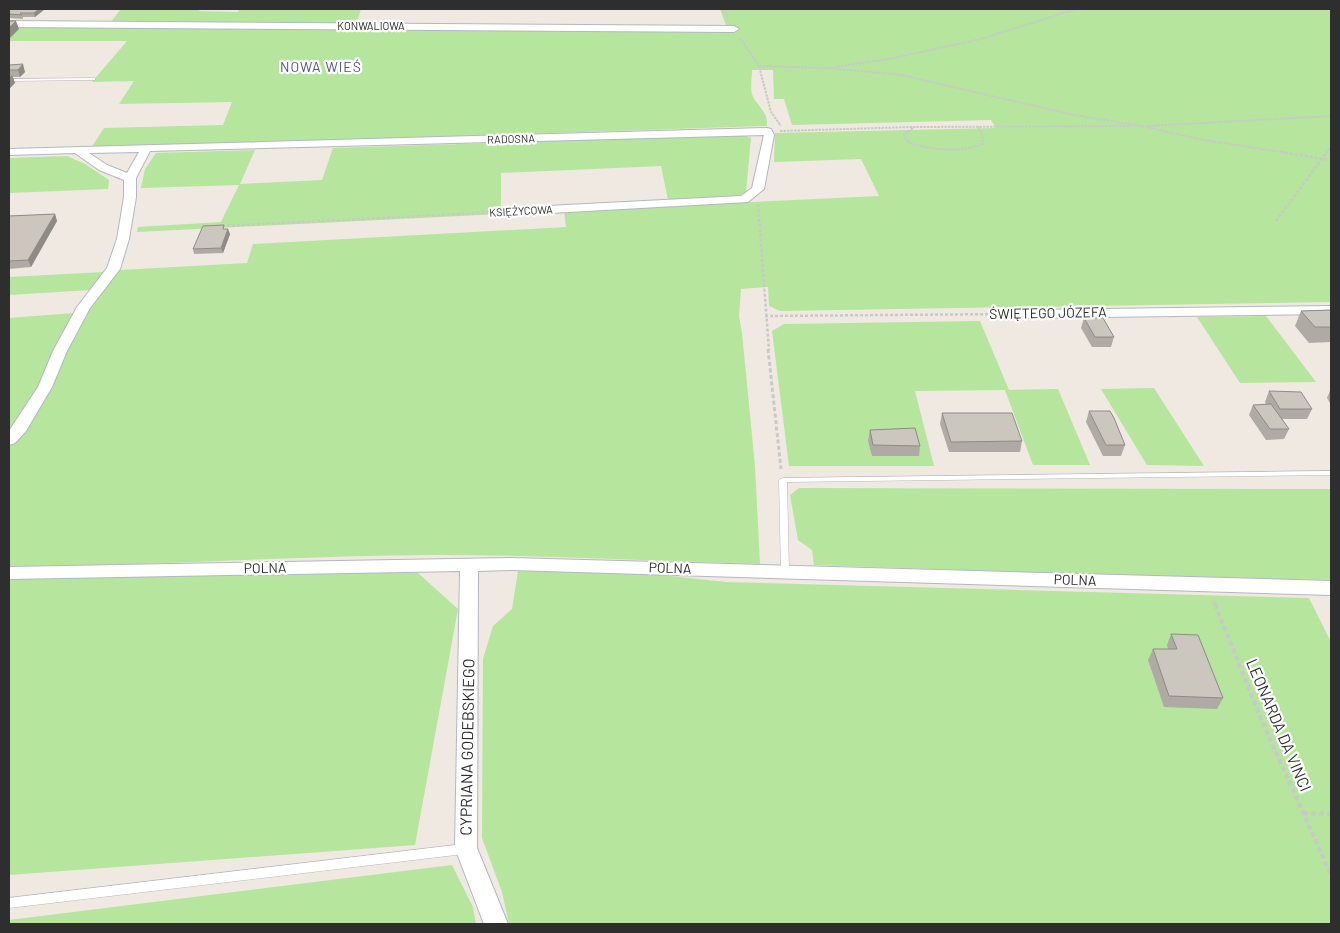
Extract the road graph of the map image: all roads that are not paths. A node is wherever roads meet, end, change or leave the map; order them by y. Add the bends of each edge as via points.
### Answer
1 (9, 24) edge
2 (734, 29) road end
3 (93, 79) dead end
4 (9, 80) edge
5 (146, 149) junction
6 (79, 150) junction
7 (9, 152) edge
8 (130, 178) junction
9 (758, 189) joint
10 (551, 209) road end
11 (1331, 310) edge
12 (1024, 314) road end
13 (9, 440) edge
14 (1331, 473) edge
15 (469, 564) junction
16 (785, 572) junction
17 (9, 573) edge
18 (1331, 588) edge
19 (466, 848) junction
20 (9, 903) edge
21 (496, 924) edge

1 - 2 street, KONWALIOWA
3 - 4 lane
5 - 6 street, RADOSNA
5 - 8 street
5 - 9 street, RADOSNA via 767,131 769,135
6 - 7 street, RADOSNA
6 - 8 street via 115,175
8 - 13 street via 123,239 113,269 84,306 44,387 18,431
9 - 10 street, KSIĘŻYCOWA via 737,200
11 - 12 street, ŚWIĘTEGO JÓZEFA
14 - 16 lane via 783,480
15 - 16 street, POLNA
15 - 17 street, POLNA
15 - 19 street, CYPRIANA GODEBSKIEGO
16 - 18 street, POLNA
19 - 20 lane
19 - 21 street, CYPRIANA GODEBSKIEGO

